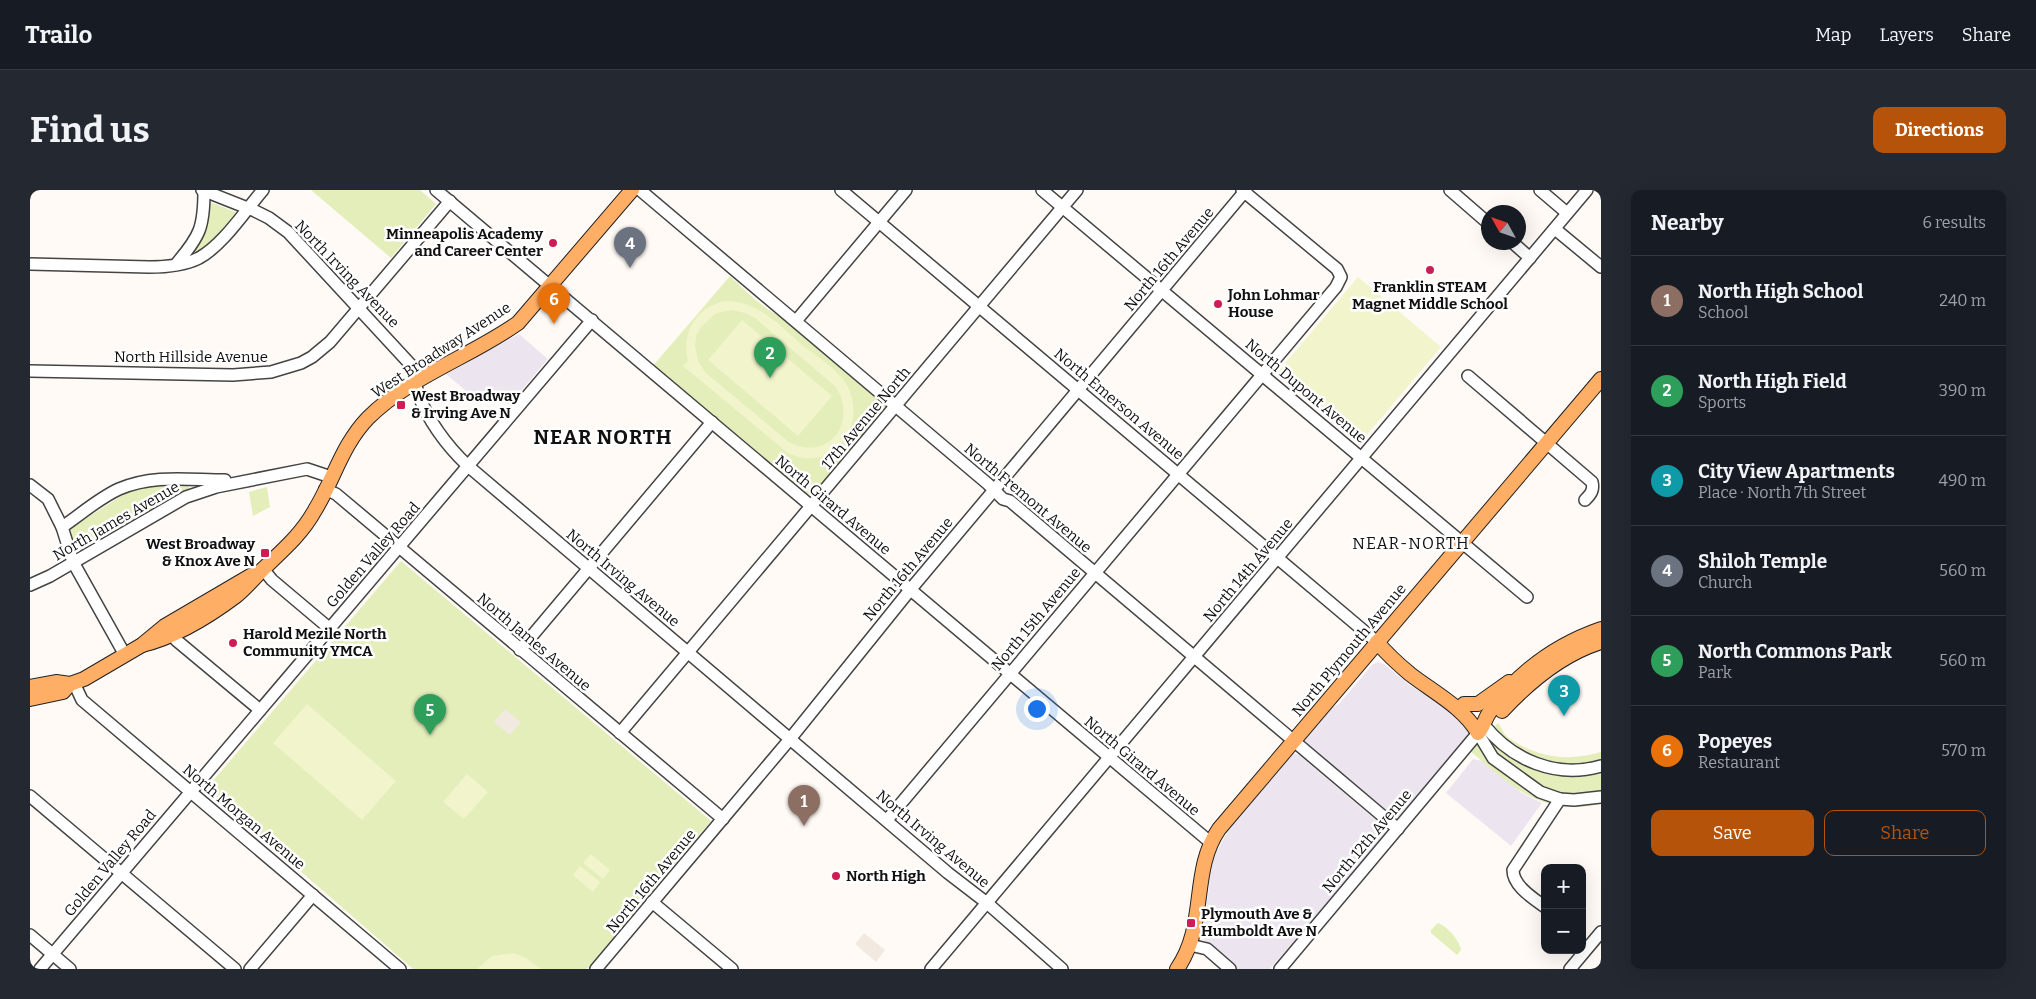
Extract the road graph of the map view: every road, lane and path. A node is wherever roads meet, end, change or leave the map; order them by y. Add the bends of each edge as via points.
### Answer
1 (263, 190) edge
2 (436, 190) edge
3 (632, 190) edge
4 (640, 190) edge
5 (841, 190) edge
6 (906, 190) edge
7 (1042, 190) edge
8 (1077, 190) edge
9 (1450, 190) edge
10 (1540, 190) edge
11 (1587, 190) edge
12 (203, 191) edge
13 (1244, 191) edge
14 (450, 201) junction
15 (1062, 207) junction
16 (248, 208) junction
17 (1568, 213) junction
18 (1481, 217) edge
19 (880, 222) junction
20 (1555, 229) junction
21 (1521, 250) edge
22 (1530, 258) junction
23 (30, 264) edge
24 (177, 264) junction
25 (1601, 267) edge
26 (550, 287) junction
27 (1162, 290) junction
28 (980, 307) junction
29 (360, 309) junction
30 (592, 320) junction
31 (796, 321) junction
32 (30, 371) edge
33 (1262, 373) junction
34 (1468, 376) dead end
35 (1601, 379) edge
36 (415, 382) junction
37 (1078, 390) junction
38 (895, 407) junction
39 (712, 422) junction
40 (1545, 444) junction
41 (1362, 458) junction
42 (468, 466) junction
43 (1178, 473) junction
44 (247, 480) junction
45 (328, 483) junction
46 (30, 485) edge
47 (994, 491) junction
48 (1585, 500) dead end
49 (812, 506) junction
50 (62, 528) junction
51 (1462, 542) junction
52 (398, 547) junction
53 (1278, 558) junction
54 (73, 562) junction
55 (588, 568) junction
56 (263, 569) junction
57 (1094, 573) junction
58 (30, 585) edge
59 (910, 590) junction
60 (1526, 597) dead end
61 (329, 628) junction
62 (1601, 629) edge
63 (172, 635) junction
64 (1377, 642) junction
65 (1601, 642) edge
66 (142, 645) junction
67 (520, 650) junction
68 (688, 652) junction
69 (125, 655) junction
70 (1194, 658) junction
71 (1524, 672) junction
72 (1009, 673) junction
73 (72, 683) junction
74 (30, 688) edge
75 (1433, 689) junction
76 (30, 699) edge
77 (1464, 704) junction
78 (260, 710) junction
79 (1481, 729) junction
80 (620, 733) junction
81 (790, 739) junction
82 (1294, 742) junction
83 (1109, 757) junction
84 (1601, 766) edge
85 (191, 792) junction
86 (30, 796) edge
87 (1601, 797) edge
88 (1560, 799) junction
89 (723, 819) junction
90 (886, 820) junction
91 (1398, 829) junction
92 (1210, 842) junction
93 (122, 873) junction
94 (313, 894) junction
95 (652, 902) junction
96 (987, 903) junction
97 (1541, 903) edge
98 (1601, 932) edge
99 (30, 935) edge
100 (1586, 942) edge
101 (1190, 945) junction
102 (53, 954) junction
103 (1579, 954) edge
104 (40, 969) edge
105 (70, 969) edge
106 (235, 969) edge
107 (250, 969) edge
108 (400, 969) edge
109 (596, 969) edge
110 (732, 969) edge
111 (931, 969) edge
112 (1062, 969) edge
113 (1176, 969) edge
114 (1230, 969) edge
115 (1280, 969) edge
116 (1570, 969) edge

1 - 16 street
2 - 14 street, North Girard Avenue
3 - 26 main road, West Broadway Avenue
4 - 31 street, North Fremont Avenue
5 - 19 street, North Emerson Avenue
6 - 19 street
7 - 15 street, North Dupont Avenue
8 - 15 street, 17th Avenue North
9 - 18 street
10 - 17 street
11 - 17 street, North 14th Avenue
12 - 16 street, North Irving Avenue
12 - 24 street via 204,215 200,232
13 - 27 street, North 16th Avenue
13 - 33 street, North 15th Avenue via 1337,269 1342,277
14 - 26 street, North Girard Avenue
14 - 29 street, North Hillside Avenue
15 - 27 street, North Dupont Avenue
15 - 28 street, 17th Avenue North
16 - 24 street via 210,250 198,259
16 - 29 street, North Irving Avenue via 288,232
17 - 20 street, North 14th Avenue
19 - 28 street, North Emerson Avenue
19 - 31 street
20 - 22 street, North 14th Avenue
20 - 25 street
21 - 22 street
22 - 41 street, North 14th Avenue
23 - 24 street via 164,267
26 - 30 street, North Girard Avenue
26 - 36 main road, West Broadway Avenue via 518,323 504,333
27 - 33 street, North Dupont Avenue
27 - 37 street, North 16th Avenue
28 - 37 street, North Emerson Avenue
28 - 38 street, 17th Avenue North
29 - 32 street, North Hillside Avenue via 312,357 271,372 233,375
29 - 36 street, North Irving Avenue via 410,364
30 - 39 street, North Girard Avenue
30 - 42 street, Golden Valley Road
31 - 38 street, North Fremont Avenue
33 - 41 street, North Dupont Avenue
33 - 43 street, North 15th Avenue
34 - 40 street via 1522,420
35 - 40 main road, North Plymouth Avenue
36 - 42 street, North Irving Avenue via 437,429
36 - 45 main road, West Broadway Avenue via 367,419 346,445
37 - 43 street, North Emerson Avenue
37 - 47 street, North 16th Avenue
38 - 47 street, North Fremont Avenue
38 - 49 street, 17th Avenue North
39 - 49 street, North Girard Avenue
39 - 55 street
40 - 48 street via 1592,482 1592,492
40 - 51 main road, North Plymouth Avenue
41 - 51 street, North Dupont Avenue
41 - 53 street, North 14th Avenue
42 - 52 street, Golden Valley Road
42 - 55 street, North Irving Avenue
43 - 53 street, North Emerson Avenue
43 - 57 street, North 15th Avenue
44 - 45 street, North James Avenue via 307,469
44 - 50 street, North James Avenue via 172,479 136,483 112,492
44 - 54 street, North James Avenue via 186,496
45 - 52 street, North James Avenue via 336,494
45 - 56 main road, West Broadway Avenue via 303,529
46 - 50 street via 48,499
47 - 57 street, North Fremont Avenue
47 - 59 street, North 16th Avenue
49 - 59 street, North Girard Avenue
49 - 68 street, 17th Avenue North
50 - 54 street
51 - 60 street, North Dupont Avenue
51 - 64 main road, North Plymouth Avenue
52 - 61 street, Golden Valley Road
52 - 67 street, North James Avenue
53 - 64 street, North Emerson Avenue
53 - 70 street, North 14th Avenue
54 - 58 street, North James Avenue
54 - 69 street
55 - 67 street
55 - 68 street, North Irving Avenue
56 - 61 street
56 - 63 main road, West Broadway Avenue via 237,595
56 - 66 main road, West Broadway Avenue via 165,626
57 - 70 street, North Fremont Avenue
57 - 72 street, North 15th Avenue
59 - 72 street, North Girard Avenue
59 - 81 street, North 16th Avenue
61 - 78 street, Golden Valley Road
62 - 71 main road via 1568,643
63 - 66 main road, West Broadway Avenue
63 - 78 street
64 - 75 main road via 1411,675
64 - 82 main road, North Plymouth Avenue
65 - 79 main road via 1551,668 1514,698 1494,721
66 - 69 main road, West Broadway Avenue
67 - 80 street, North James Avenue
68 - 80 street, 17th Avenue North
68 - 81 street, North Irving Avenue
69 - 73 main road, West Broadway Avenue
70 - 82 street, North Fremont Avenue
70 - 83 street, North 14th Avenue
71 - 77 main road via 1478,704
71 - 79 main road via 1488,714
72 - 83 street, North Girard Avenue
72 - 90 street, North 15th Avenue
73 - 74 main road, West Broadway Avenue via 56,682
73 - 76 main road, West Broadway Avenue via 63,692
73 - 85 street, North Morgan Avenue via 82,700
75 - 77 main road via 1454,696
75 - 79 main road
77 - 79 main road via 1479,717
78 - 85 street, Golden Valley Road
79 - 84 street via 1535,764 1561,771
79 - 88 street via 1493,758 1540,792
79 - 91 street, North 12th Avenue
80 - 89 street, North James Avenue
81 - 89 street, North 16th Avenue
81 - 90 street, North Irving Avenue
82 - 91 street, North Fremont Avenue
82 - 92 main road, North Plymouth Avenue
83 - 92 street, North Girard Avenue
83 - 96 street, North 14th Avenue
85 - 93 street, Golden Valley Road
85 - 94 street, North Morgan Avenue
86 - 93 street
87 - 88 street
88 - 97 street via 1513,870 1517,882
89 - 95 street, North 16th Avenue
90 - 96 street, North Irving Avenue
91 - 115 street, North 12th Avenue
92 - 101 main road, North Plymouth Avenue via 1202,869 1196,926
93 - 102 street, Golden Valley Road
93 - 106 street
94 - 107 street
94 - 108 street, North Morgan Avenue
95 - 109 street, North 16th Avenue
95 - 110 street
96 - 111 street, North 14th Avenue
96 - 112 street, North Irving Avenue
98 - 100 street
99 - 102 street
101 - 113 main road, North Plymouth Avenue
101 - 114 street via 1206,949
102 - 104 street, Golden Valley Road
102 - 105 street
103 - 116 street

